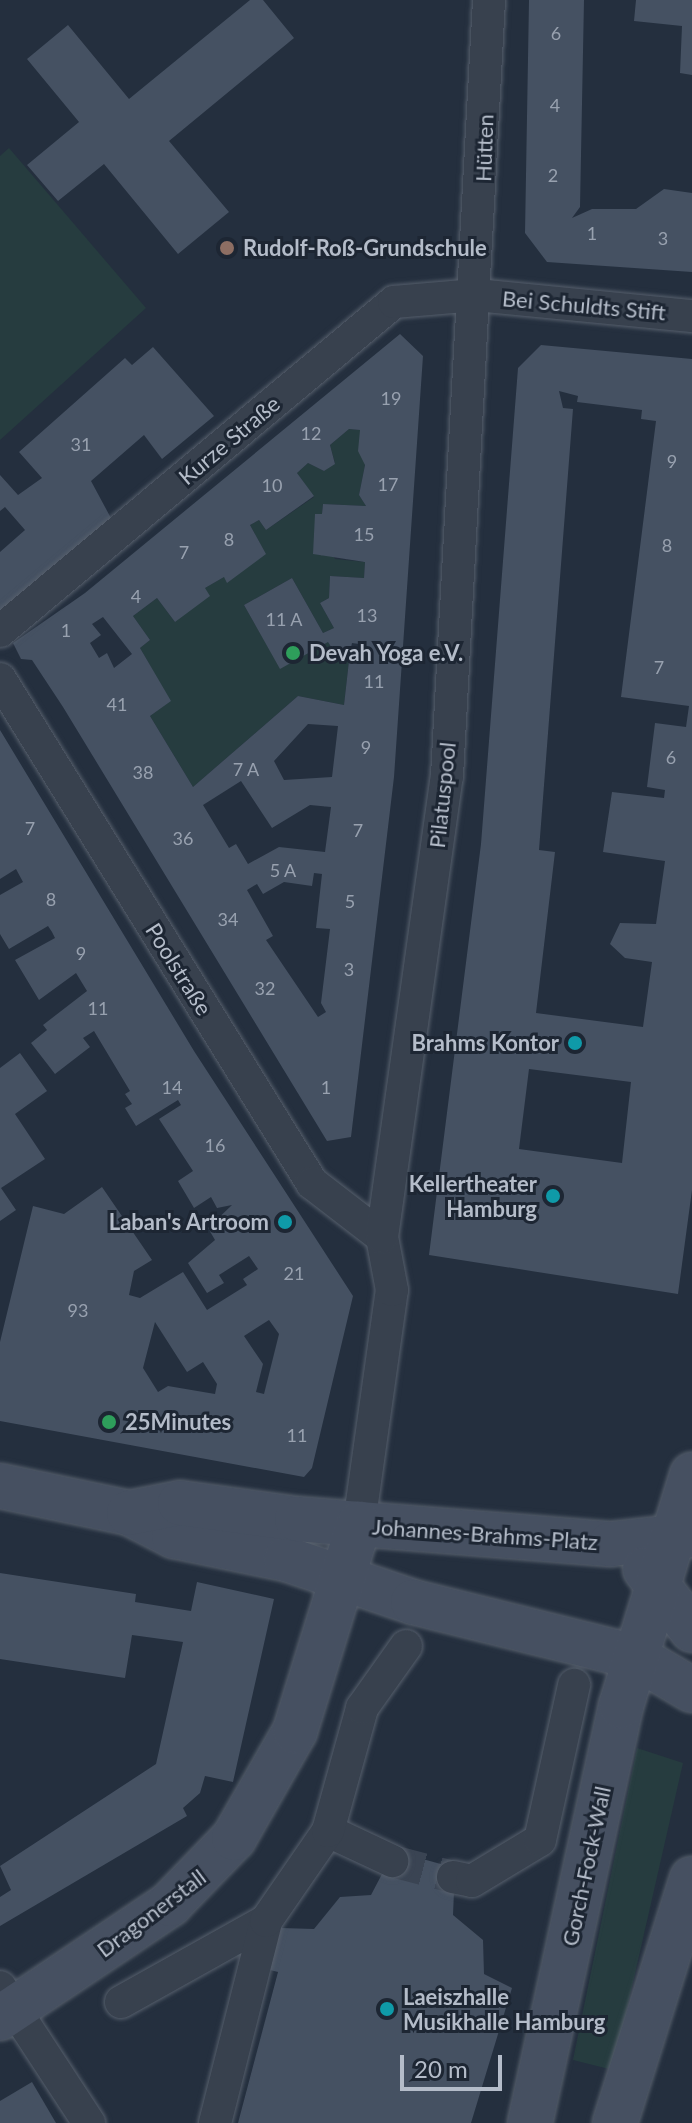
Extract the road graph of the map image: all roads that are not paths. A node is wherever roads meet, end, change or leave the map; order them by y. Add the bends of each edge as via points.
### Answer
1 (489, 0) edge
2 (476, 295) junction
3 (692, 316) edge
4 (0, 631) edge
5 (0, 679) edge
6 (382, 1237) junction
7 (392, 1290) joint
8 (0, 1486) edge
9 (687, 1509) edge
10 (129, 1513) junction
11 (359, 1524) junction
12 (611, 1544) junction
13 (344, 1581) junction
14 (678, 1609) edge
15 (583, 1643) junction
16 (406, 1646) dead end
17 (638, 1674) junction
18 (574, 1685) dead end
19 (692, 1690) edge
20 (328, 1831) junction
21 (392, 1861) tunnel mouth
22 (453, 1877) tunnel mouth
23 (692, 1879) edge
24 (686, 1916) edge
25 (266, 1921) junction
26 (121, 2002) dead end
27 (6, 2004) edge
28 (89, 2123) edge
29 (215, 2123) edge
30 (530, 2123) edge
31 (615, 2123) edge

1 - 2 street, Hütten
2 - 3 street, Bei Schuldts Stift
2 - 4 street, Kurze Straße via 394,302
2 - 6 street, Pilatuspool via 447,776
5 - 6 street, Poolstraße via 312,1183
6 - 7 street, Pilatuspool
7 - 11 street, Johannes-Brahms-Platz
8 - 10 main road
9 - 12 main road, Johannes-Brahms-Platz
9 - 14 main road, Johannes-Brahms-Platz
10 - 11 main road via 180,1503
10 - 13 main road via 174,1536 286,1559
11 - 12 main road, Johannes-Brahms-Platz
11 - 13 main road, Johannes-Brahms-Platz
12 - 14 main road, Johannes-Brahms-Platz
13 - 15 main road
13 - 27 main road, Dragonerstall via 295,1731 234,1838 170,1904
14 - 15 main road
14 - 17 main road, Johannes-Brahms-Platz
15 - 17 main road
16 - 20 street via 362,1708
17 - 19 main road
17 - 30 main road, Gorch-Fock-Wall
18 - 22 street via 540,1840 472,1881
20 - 21 street
20 - 25 street
23 - 24 main road
24 - 31 main road
25 - 26 street
25 - 29 street
27 - 28 street, Dragonerstall

